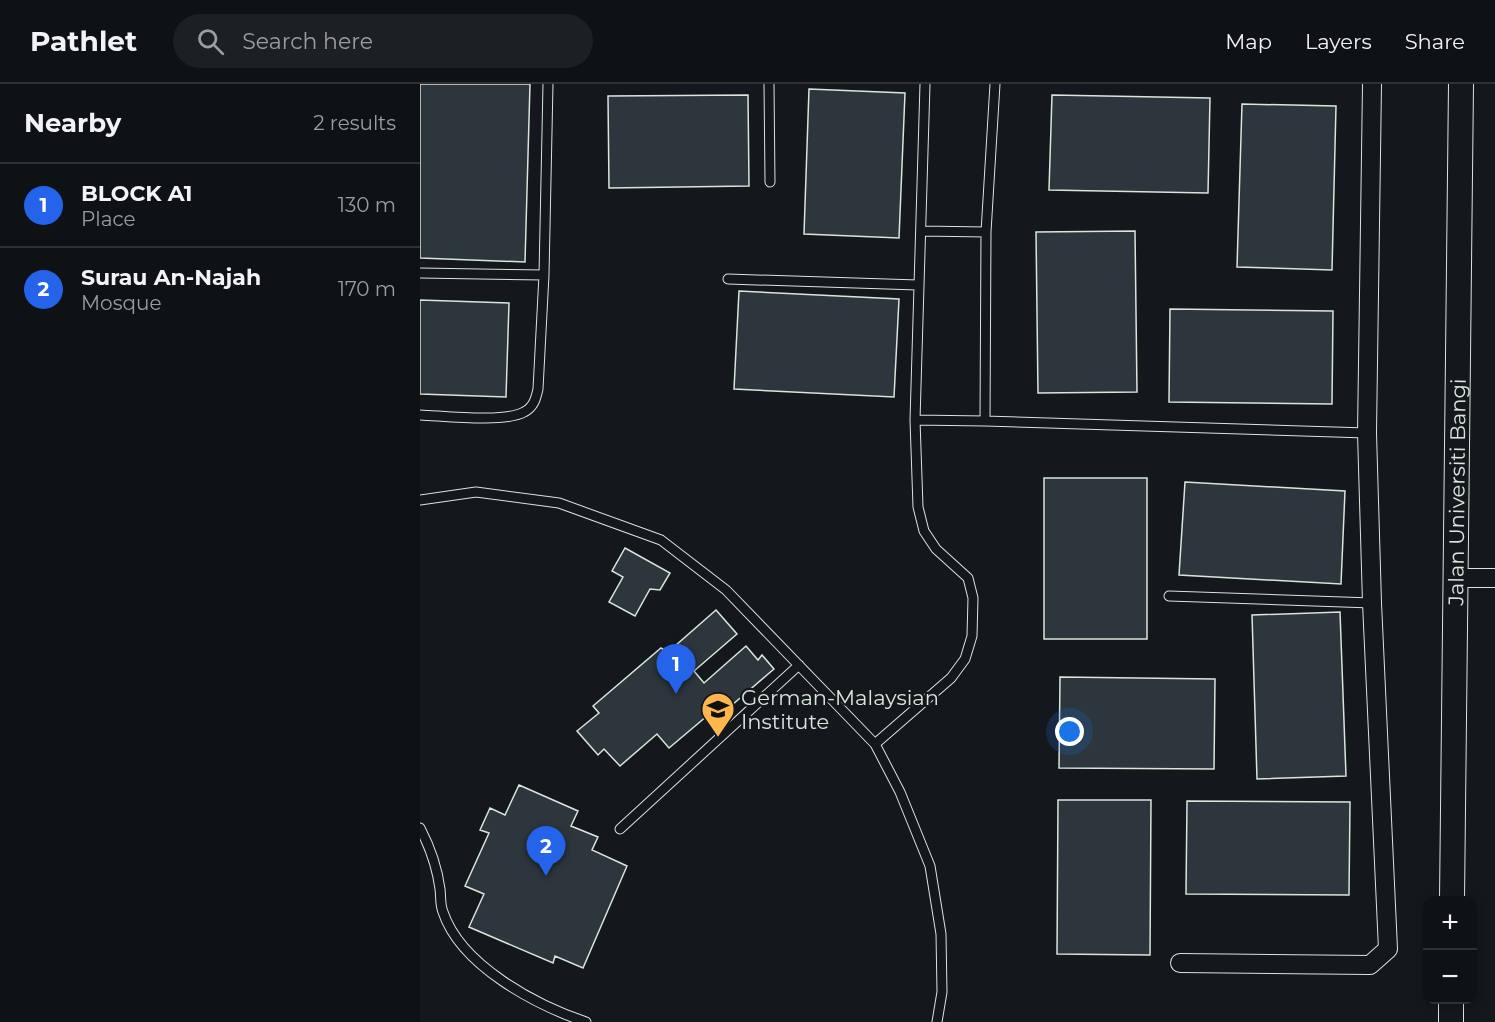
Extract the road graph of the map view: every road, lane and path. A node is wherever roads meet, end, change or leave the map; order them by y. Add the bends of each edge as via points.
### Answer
1 (548, 84) edge
2 (769, 84) edge
3 (925, 84) edge
4 (995, 84) edge
5 (1372, 84) edge
6 (1461, 84) edge
7 (770, 182) dead end
8 (922, 231) junction
9 (986, 232) junction
10 (420, 273) edge
11 (544, 275) junction
12 (728, 279) dead end
13 (918, 285) junction
14 (420, 415) edge
15 (915, 420) junction
16 (985, 421) junction
17 (1367, 433) junction
18 (420, 500) edge
19 (1456, 578) junction
20 (1495, 578) edge
21 (1169, 596) dead end
22 (1372, 603) junction
23 (799, 665) junction
24 (875, 744) junction
25 (420, 828) edge
26 (620, 829) dead end
27 (1452, 896) edge
28 (1180, 963) dead end
29 (1451, 1004) edge
30 (586, 1022) edge
31 (937, 1022) edge
32 (1451, 1022) edge

1 - 11 lane
2 - 7 lane
3 - 8 lane
4 - 9 lane
5 - 17 street
6 - 19 street, Jalan Universiti Bangi
8 - 9 lane
8 - 13 lane
9 - 16 lane
10 - 11 lane
11 - 14 lane via 534,404 526,412 509,418
12 - 13 lane
13 - 15 lane
15 - 16 lane
15 - 24 lane via 918,507 924,531 936,549 969,578 972,636 965,659 951,678
16 - 17 lane
17 - 22 street
18 - 23 lane via 476,492 559,503 661,540 726,590
19 - 20 street
19 - 27 street, Jalan Universiti Bangi
21 - 22 lane
22 - 28 street via 1388,949 1370,965
23 - 24 lane
23 - 26 lane
24 - 31 lane via 900,792 930,866 941,934 942,992
25 - 30 lane via 433,853 441,909 462,945 523,995
29 - 32 street

